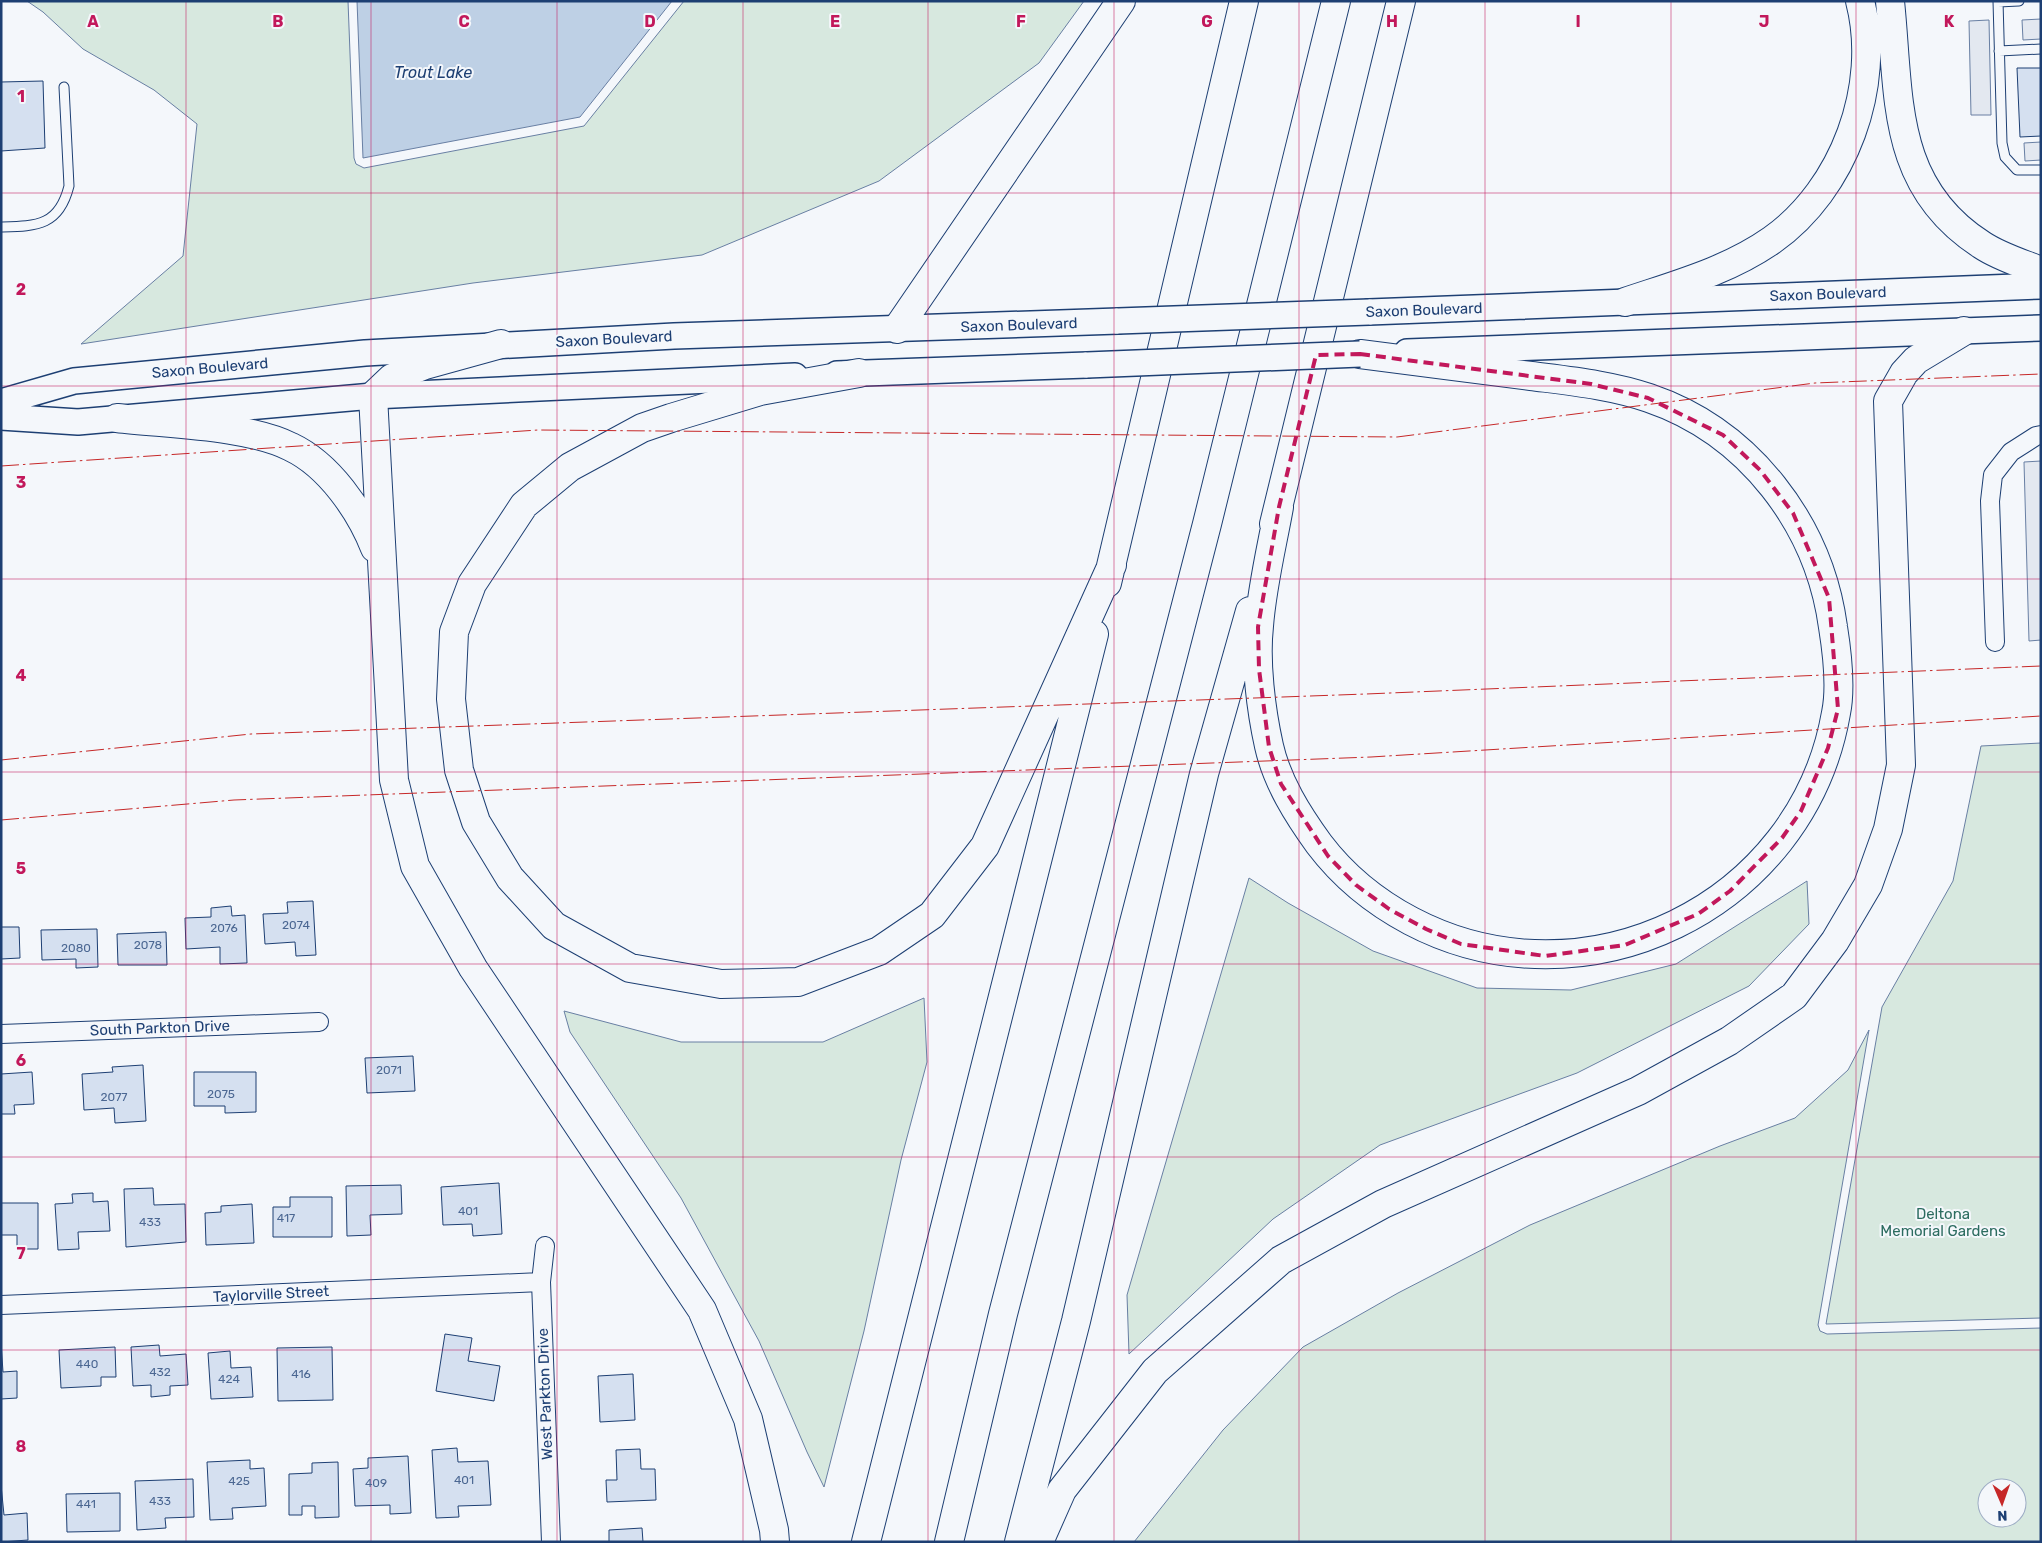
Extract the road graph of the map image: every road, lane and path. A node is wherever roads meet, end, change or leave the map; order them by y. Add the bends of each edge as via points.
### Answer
1 (1121, 1) edge
2 (1244, 1) edge
3 (1336, 1) edge
4 (1401, 1) edge
5 (1860, 1) edge
6 (1890, 1) edge
7 (2019, 1) edge
8 (1998, 2) edge
9 (2041, 49) edge
10 (1999, 50) junction
11 (64, 87) dead end
12 (2041, 170) edge
13 (1, 227) edge
14 (2041, 271) edge
15 (2041, 286) edge
16 (1625, 302) junction
17 (2041, 328) edge
18 (897, 330) junction
19 (1964, 331) junction
20 (501, 344) junction
21 (1360, 354) junction
22 (859, 373) junction
23 (373, 396) junction
24 (1, 402) edge
25 (1, 417) edge
26 (117, 418) junction
27 (2041, 435) edge
28 (1279, 507) junction
29 (381, 564) junction
30 (1112, 565) junction
31 (1995, 642) dead end
32 (319, 1022) dead end
33 (1, 1034) edge
34 (546, 1246) dead end
35 (542, 1282) junction
36 (1, 1306) edge
37 (550, 1542) edge
38 (775, 1542) edge
39 (866, 1542) edge
40 (949, 1542) edge
41 (1020, 1542) edge
42 (1039, 1542) edge

1 - 18 highway
2 - 30 highway
3 - 40 highway via 1207,524 1003,1314
4 - 28 highway
5 - 16 highway via 1865,20 1867,59 1864,93 1852,129 1818,195 1790,224 1753,252 1714,272
6 - 14 highway via 1902,131 1921,185 1956,226 1982,245 2005,258
7 - 8 lane
8 - 10 lane
9 - 10 lane
10 - 12 lane via 2005,157 2017,170
11 - 13 lane via 69,186 66,198 59,211 36,226
15 - 16 main road, Saxon Boulevard
16 - 18 main road, Saxon Boulevard, bridge
17 - 19 main road
18 - 20 main road, Saxon Boulevard
19 - 21 main road
19 - 42 highway via 1916,360 1904,373 1888,401 1901,765 1888,830 1868,885 1835,940 1794,996 1729,1041 1638,1091 1383,1204 1281,1260 1155,1371 1062,1490
20 - 23 highway via 425,365 392,378
20 - 24 main road, Saxon Boulevard via 364,353 74,381
21 - 22 main road, bridge
21 - 28 highway via 1591,384 1648,398 1686,413 1723,435 1760,470 1793,513 1814,556 1829,598 1834,636 1838,708 1828,748 1801,811 1782,838 1730,891 1698,914 1625,945 1586,953 1545,956 1498,951 1461,944 1389,909 1356,885 1328,856 1281,784 1269,747 1259,669 1258,627
22 - 23 main road
22 - 30 highway via 760,391 642,428 570,466 524,505 472,584 454,632 452,699 459,770 476,822 510,878 554,926 630,968 721,984 798,982 879,952 932,915 985,846
23 - 26 main road
23 - 29 highway
25 - 26 main road via 78,422
26 - 29 highway via 246,432 291,447 316,464 348,497 366,524
27 - 31 street via 2010,452 1992,475
28 - 41 highway via 1204,774 1076,1321
29 - 38 highway via 394,780 415,866 473,968 702,1310 748,1420
30 - 39 highway
32 - 33 street, South Parkton Drive
34 - 35 street, West Parkton Drive
35 - 36 street, Taylorville Street
35 - 37 street, West Parkton Drive

